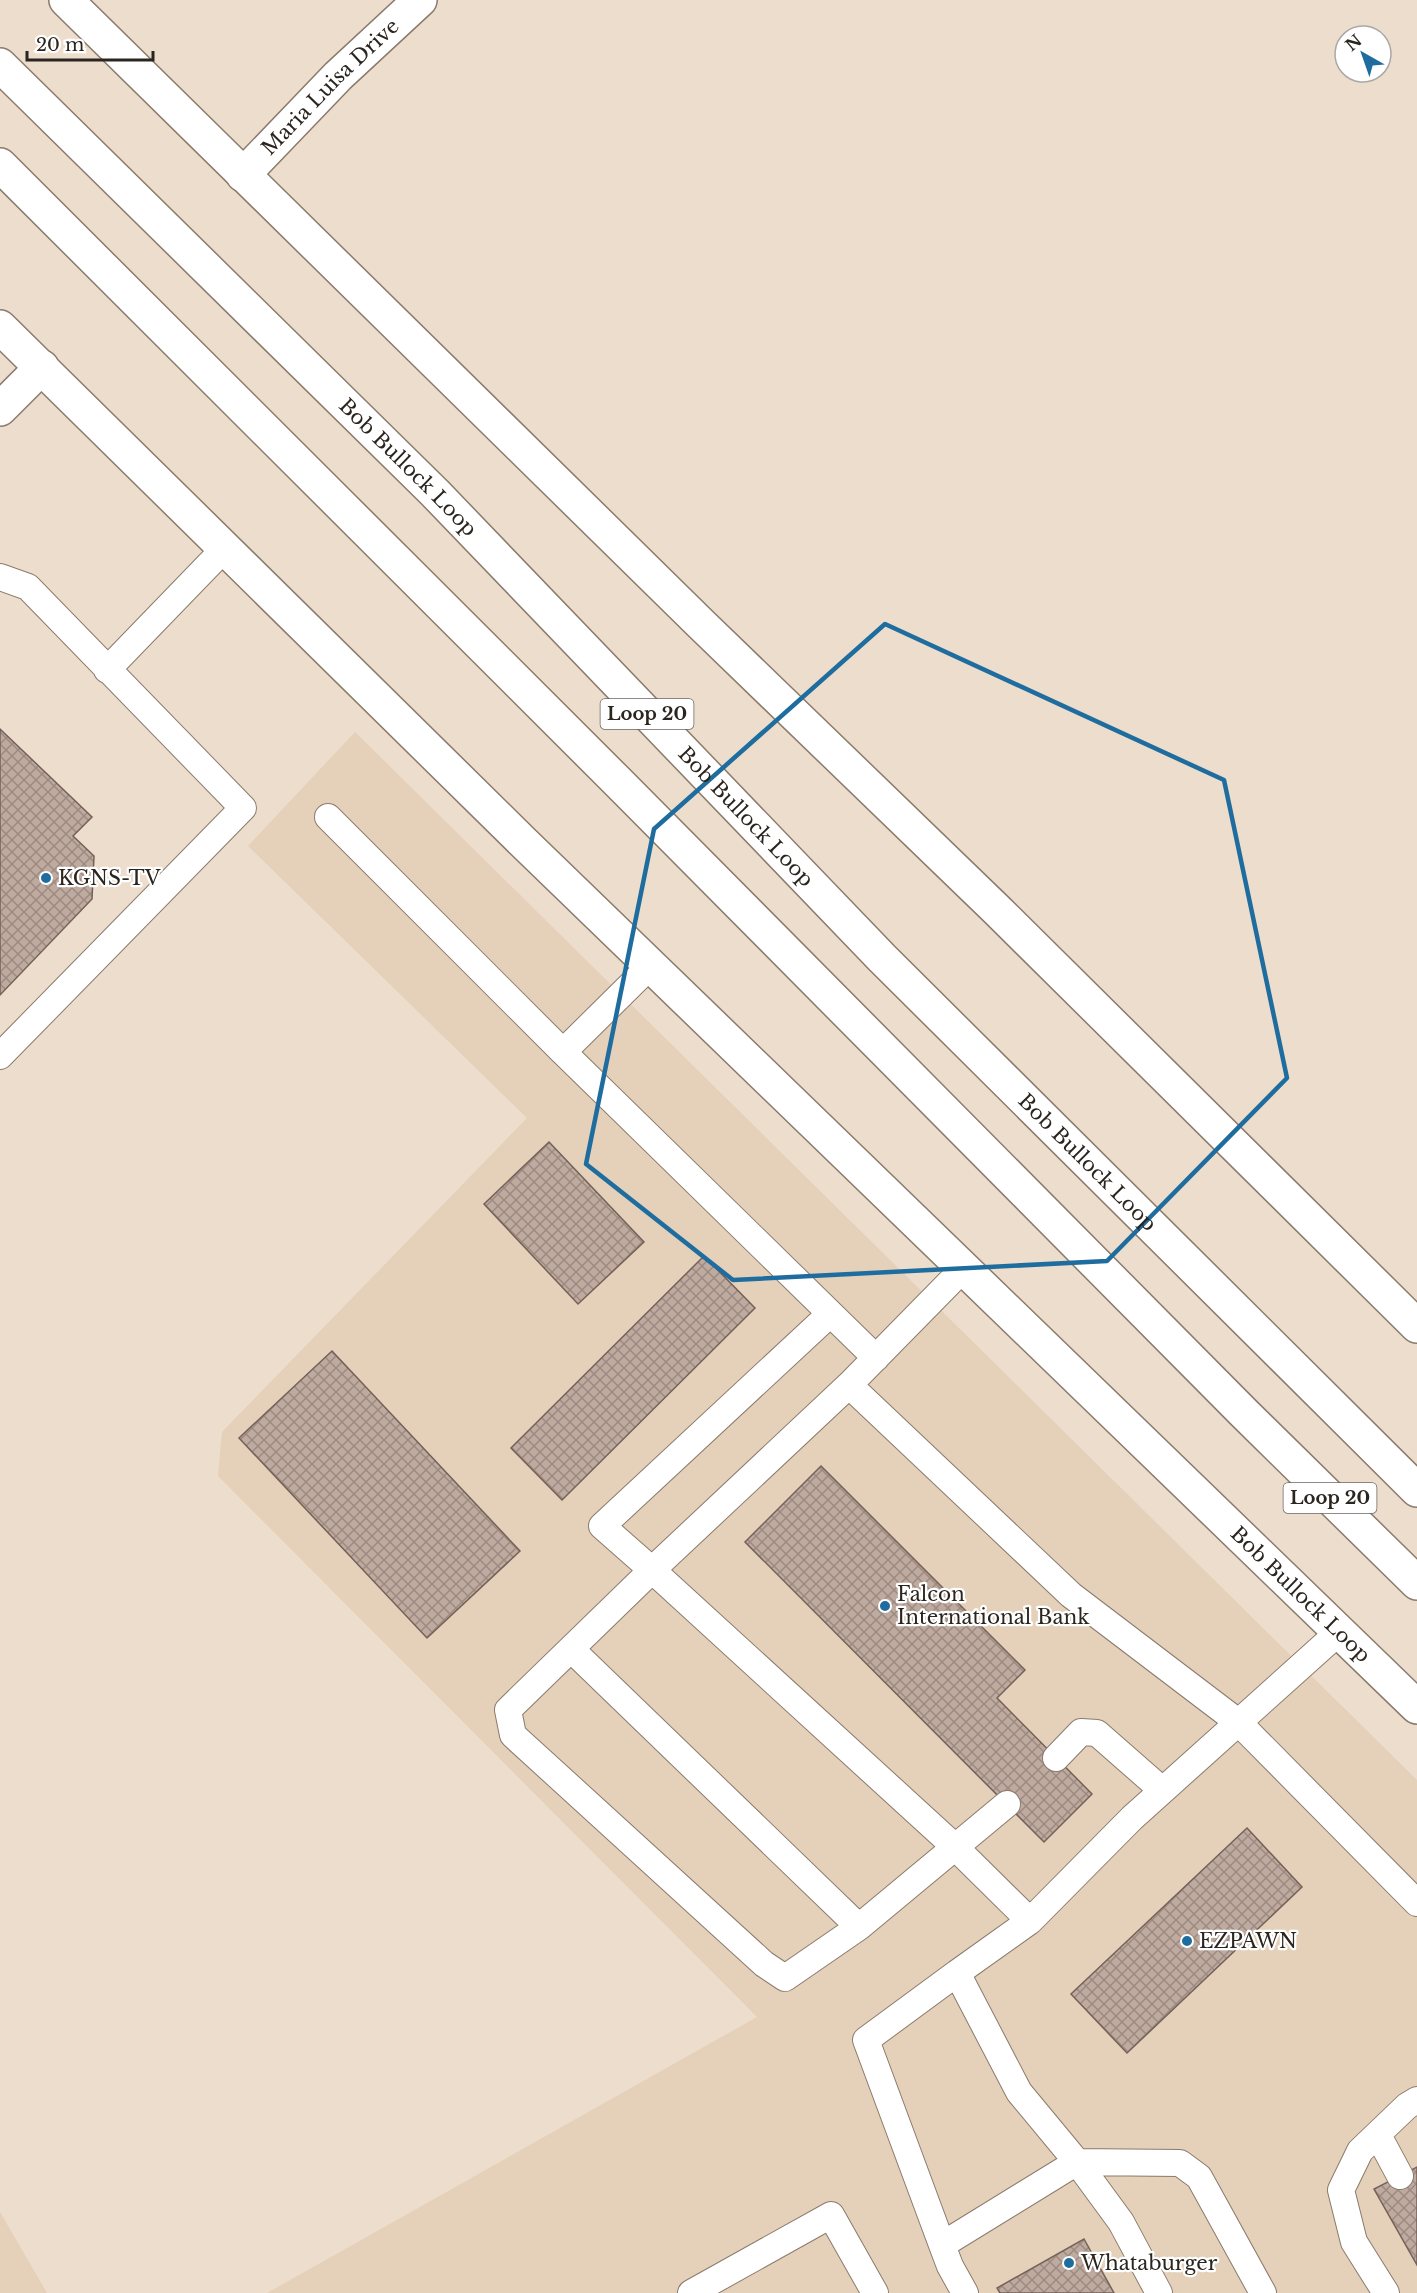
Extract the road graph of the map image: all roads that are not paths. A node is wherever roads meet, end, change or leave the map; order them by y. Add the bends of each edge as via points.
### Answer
1 (66, 0) edge
2 (420, 0) edge
3 (0, 65) edge
4 (0, 165) edge
5 (243, 175) junction
6 (0, 327) edge
7 (42, 367) junction
8 (0, 409) edge
9 (225, 549) junction
10 (0, 577) edge
11 (107, 670) junction
12 (328, 817) dead end
13 (650, 966) junction
14 (563, 1052) junction
15 (0, 1056) edge
16 (963, 1269) junction
17 (831, 1314) junction
18 (1417, 1326) edge
19 (876, 1358) junction
20 (849, 1385) junction
21 (1417, 1490) edge
22 (652, 1570) junction
23 (1417, 1583) edge
24 (1339, 1632) junction
25 (571, 1649) junction
26 (1417, 1707) edge
27 (1238, 1722) junction
28 (1056, 1758) dead end
29 (1162, 1790) junction
30 (1007, 1804) dead end
31 (955, 1847) junction
32 (1417, 1903) edge
33 (1030, 1921) junction
34 (859, 1927) junction
35 (957, 1973) junction
36 (1417, 2100) edge
37 (1378, 2134) junction
38 (1077, 2162) junction
39 (1400, 2176) dead end
40 (942, 2245) junction
41 (691, 2293) edge
42 (875, 2293) edge
43 (965, 2293) edge
44 (1159, 2293) edge
45 (1263, 2293) edge
46 (1386, 2293) edge

1 - 5 main road
2 - 5 main road, Maria Luisa Drive via 338,76
3 - 21 main road, Bob Bullock Loop / Loop 20 via 435,493 882,958
4 - 23 main road, Loop 20
5 - 18 main road via 997,910
6 - 7 main road, Bob Bullock Loop
7 - 8 main road
7 - 9 main road, Bob Bullock Loop
9 - 11 lane
9 - 13 main road, Bob Bullock Loop
10 - 11 lane via 28,587
11 - 15 lane via 243,808
12 - 14 lane
13 - 14 lane
13 - 16 main road, Bob Bullock Loop
14 - 17 lane
16 - 19 lane
16 - 24 main road, Bob Bullock Loop
17 - 19 lane
17 - 22 lane via 602,1526
19 - 20 lane
20 - 22 lane
20 - 27 lane via 1071,1595
22 - 25 lane
22 - 31 lane
24 - 26 main road, Bob Bullock Loop
24 - 27 lane
25 - 34 lane
25 - 34 lane via 508,1710 513,1735 764,1964 785,1978
27 - 29 lane
27 - 32 lane
28 - 29 lane via 1081,1732 1097,1733
29 - 33 lane
30 - 31 lane
31 - 33 lane
31 - 34 lane
33 - 35 lane
35 - 38 lane via 1019,2092
35 - 40 lane via 866,2040
36 - 37 lane
37 - 39 lane
37 - 46 lane via 1360,2151 1341,2190 1354,2242
38 - 40 lane
38 - 44 lane via 1121,2222
38 - 45 lane via 1180,2163 1199,2177
40 - 43 lane
41 - 42 lane via 831,2215

